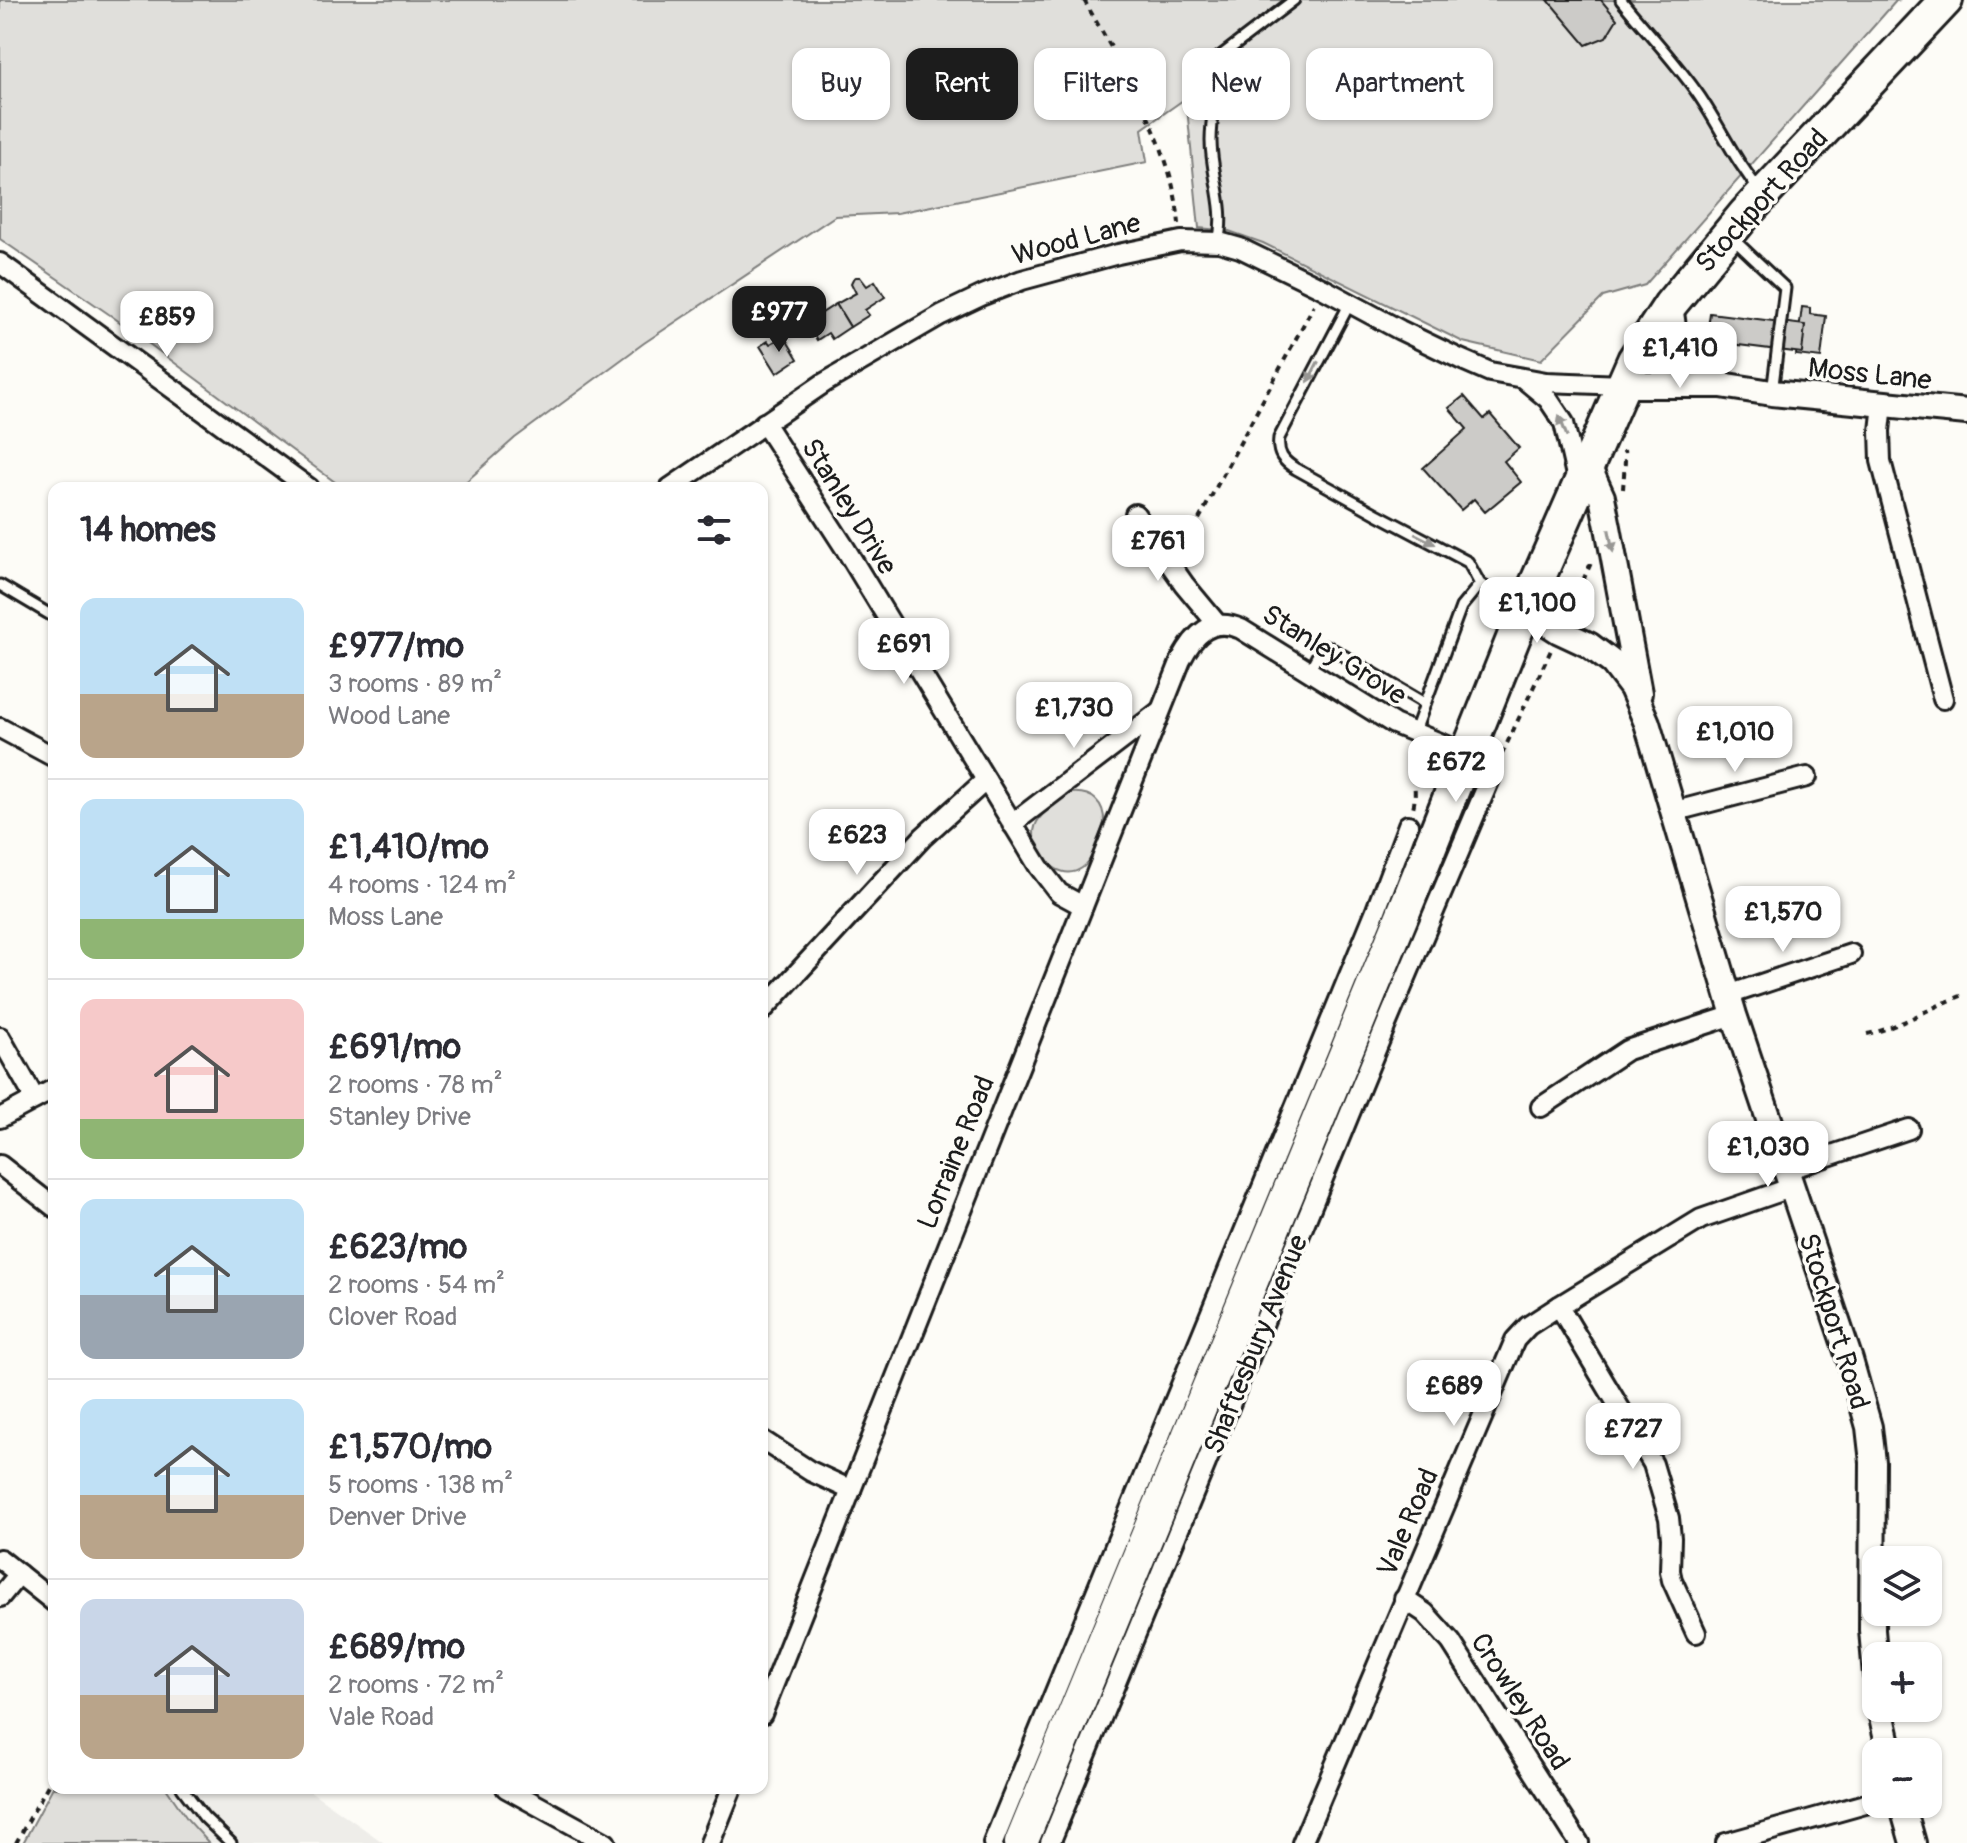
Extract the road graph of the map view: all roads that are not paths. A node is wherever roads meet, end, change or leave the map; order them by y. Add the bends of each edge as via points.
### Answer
1 (1294, 0) edge
2 (1621, 0) edge
3 (1946, 0) edge
4 (1763, 195) junction
5 (1729, 234) junction
6 (1218, 242) junction
7 (2, 271) edge
8 (1350, 303) junction
9 (1670, 305) junction
10 (1523, 378) junction
11 (1623, 385) junction
12 (1721, 385) junction
13 (1772, 393) junction
14 (1883, 404) junction
15 (1967, 412) edge
16 (764, 423) junction
17 (1584, 477) junction
18 (285, 481) edge
19 (679, 482) edge
20 (1135, 514) dead end
21 (1480, 584) junction
22 (0, 585) edge
23 (1525, 609) junction
24 (48, 613) edge
25 (1218, 625) junction
26 (1309, 671) junction
27 (1946, 689) dead end
28 (1424, 703) junction
29 (1640, 703) junction
30 (1162, 709) junction
31 (0, 728) edge
32 (1414, 734) junction
33 (48, 754) edge
34 (1479, 763) junction
35 (1807, 777) dead end
36 (986, 780) junction
37 (1672, 812) junction
38 (1012, 824) junction
39 (1427, 839) junction
40 (1398, 890) junction
41 (1083, 906) junction
42 (1851, 954) dead end
43 (768, 1005) edge
44 (1731, 1005) junction
45 (0, 1037) edge
46 (48, 1092) edge
47 (35, 1099) junction
48 (1541, 1107) dead end
49 (0, 1118) edge
50 (1909, 1129) dead end
51 (0, 1165) edge
52 (1790, 1179) junction
53 (48, 1202) edge
54 (1559, 1306) junction
55 (768, 1444) edge
56 (851, 1490) junction
57 (0, 1559) edge
58 (19, 1574) junction
59 (0, 1597) edge
60 (48, 1597) edge
61 (1404, 1599) junction
62 (1696, 1633) dead end
63 (1873, 1642) edge
64 (768, 1699) edge
65 (187, 1794) edge
66 (517, 1794) edge
67 (730, 1794) edge
68 (1862, 1805) edge
69 (1906, 1818) edge
70 (231, 1843) edge
71 (606, 1843) edge
72 (710, 1843) edge
73 (993, 1843) edge
74 (1021, 1843) edge
75 (1050, 1843) edge
76 (1302, 1843) edge
77 (1579, 1843) edge
78 (1726, 1843) edge
79 (1913, 1843) edge

1 - 6 lane via 1218,58 1211,141 1220,201
2 - 4 lane via 1698,94
3 - 4 highway, Stockport Road
4 - 5 highway, Stockport Road
5 - 9 highway, Stockport Road
5 - 13 lane via 1785,288
6 - 8 street, Wood Lane via 1257,255
6 - 16 street, Wood Lane via 1181,241 1059,269 983,295 896,340
7 - 18 street
8 - 10 street, Wood Lane via 1460,359
8 -> 21 lane via 1279,438 1280,456 1468,562
9 - 11 highway, Stockport Road
9 - 12 main road via 1675,337 1687,364
10 - 11 street, Wood Lane
17 -> 10 street via 1564,423 1548,399
11 - 12 main road, Moss Lane
11 - 17 highway, Stockport Road
12 - 13 main road, Moss Lane
13 - 14 main road, Moss Lane
14 - 15 main road, Moss Lane
14 - 27 street via 1881,461
16 - 19 street, Wood Lane
16 - 36 street, Stanley Drive
17 - 23 highway, Stockport Road
17 -> 29 main road, Stockport Road via 1602,497
20 - 25 street
21 - 23 lane
21 - 28 lane via 1461,607
22 - 24 lane
23 - 29 main road, Stockport Road via 1613,663
23 - 34 highway, Shaftesbury Avenue
25 - 26 street, Stanley Grove via 1241,629
25 - 30 street, Lorraine Road via 1200,633 1187,648
26 - 28 lane via 1327,646
26 - 32 street, Stanley Grove
28 - 32 lane
29 - 37 main road, Stockport Road
30 - 38 street
30 - 41 street, Lorraine Road
31 - 33 street
32 - 34 street, Stanley Grove
34 - 39 highway, Shaftesbury Avenue
35 - 37 street
36 - 38 street, Stanley Drive
36 - 43 street via 923,837
37 - 44 main road, Stockport Road
38 - 41 street, Stanley Drive via 1050,882
39 - 40 highway, Shaftesbury Avenue
39 - 75 street, Shaftesbury Avenue
40 - 73 street, Shaftesbury Avenue
40 - 74 highway, Shaftesbury Avenue
41 - 56 street, Lorraine Road
42 - 44 street
44 - 48 street via 1627,1050
44 - 52 main road, Stockport Road
45 - 47 street
46 - 47 street
47 - 49 street
50 - 52 street, Vale Road
51 - 53 street
52 - 54 street, Vale Road via 1701,1219
52 - 63 main road, Stockport Road via 1872,1444
54 - 61 street, Vale Road via 1515,1340
54 - 62 street via 1653,1464 1669,1518 1672,1580
55 - 56 street
56 - 64 street, Lorraine Road
57 - 58 street
58 - 59 street
58 - 60 street
61 - 76 street, Vale Road
61 - 77 street, Crowley Road via 1451,1642
65 - 70 lane
66 - 71 street
67 - 72 street
68 - 78 street
69 - 79 main road

